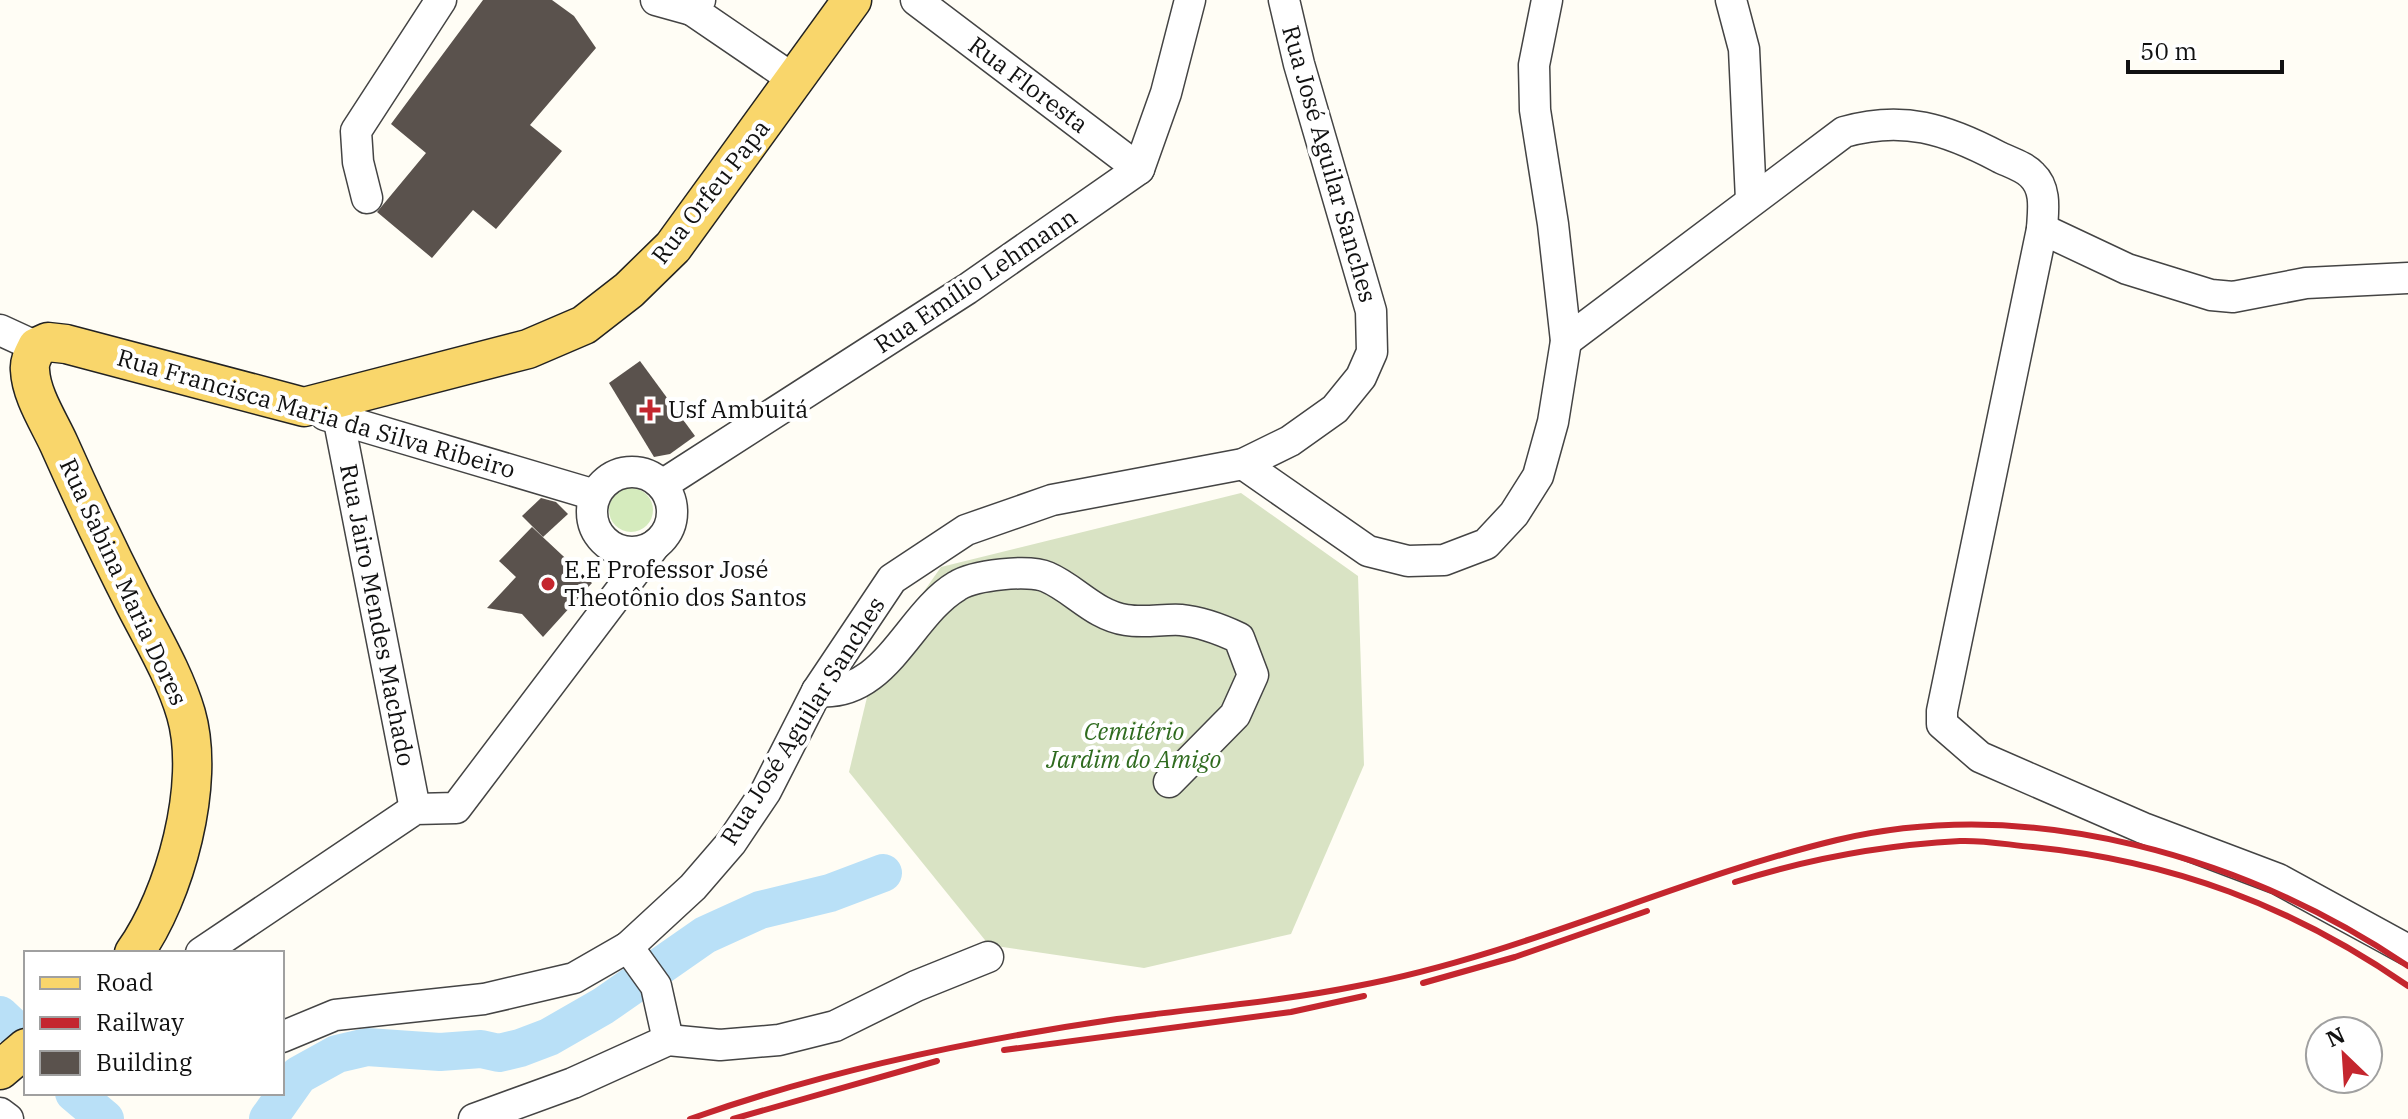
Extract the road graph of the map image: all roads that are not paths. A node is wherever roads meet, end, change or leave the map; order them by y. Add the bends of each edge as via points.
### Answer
1 (441, 0) edge
2 (656, 0) edge
3 (852, 0) edge
4 (916, 0) edge
5 (1190, 0) edge
6 (1284, 0) edge
7 (1547, 0) edge
8 (1731, 0) edge
9 (696, 5) edge
10 (796, 81) junction
11 (1139, 169) junction
12 (367, 198) dead end
13 (1751, 200) junction
14 (2042, 229) junction
15 (2408, 278) edge
16 (0, 330) edge
17 (1566, 341) junction
18 (37, 347) junction
19 (304, 407) junction
20 (339, 421) junction
21 (1243, 464) junction
22 (662, 485) junction
23 (595, 495) junction
24 (637, 558) junction
25 (817, 691) junction
26 (1169, 782) dead end
27 (415, 809) junction
28 (2408, 950) edge
29 (135, 951) edge
30 (204, 951) edge
31 (988, 957) dead end
32 (642, 966) junction
33 (284, 1036) edge
34 (668, 1040) junction
35 (24, 1050) edge
36 (0, 1070) edge
37 (0, 1113) edge
38 (8, 1119) edge
39 (474, 1119) edge

1 - 12 street via 356,131
2 - 9 street
3 - 10 main road, Rua Orfeu Papa
4 - 11 street, Rua Floresta
5 - 11 street
6 - 21 street, Rua José Aguilar Sanches via 1360,265 1371,311 1372,352 1361,377 1335,409 1290,441
7 - 17 street via 1534,65 1535,110
8 - 13 street via 1744,49
9 - 10 street
10 - 19 main road, Rua Orfeu Papa via 673,247 584,325 528,349
11 - 22 street, Rua Emílio Lehmann via 967,289
13 - 14 street via 1844,132 1895,122 1975,144 2032,174 2044,201
13 - 17 street
14 - 15 street via 2127,269 2211,295
14 - 28 street via 1942,724 1980,757 2278,879
16 - 18 street, Rua Francisca Maria da Silva Ribeiro
17 - 21 street via 1538,476 1514,514 1486,544 1444,560 1408,561 1368,551
18 - 19 main road, Rua Francisca Maria da Silva Ribeiro via 57,341
18 - 29 main road, Rua Sabina Maria Dores via 29,368 37,396 169,673 188,726 190,793 181,841
19 - 20 street, Rua Francisca Maria da Silva Ribeiro
20 - 23 street, Rua Francisca Maria da Silva Ribeiro
20 - 27 street, Rua Jairo Mendes Machado
21 - 25 street, Rua José Aguilar Sanches via 1052,500 966,530 892,579
22 - 23 street via 629,472 606,481
22 - 24 street via 672,511 664,537
23 - 24 street via 591,515 602,540
24 - 27 street via 456,808
25 - 26 street via 837,693 867,678 956,586 1005,574 1044,575 1100,613 1125,620 1192,622 1239,638 1253,675 1235,715
25 - 32 street, Rua José Aguilar Sanches via 766,791 693,887
27 - 30 street
31 - 34 street via 835,1026 720,1045
32 - 33 street, Rua José Aguilar Sanches via 484,999 348,1013
32 - 34 street
34 - 39 street
35 - 36 main road
37 - 38 street

